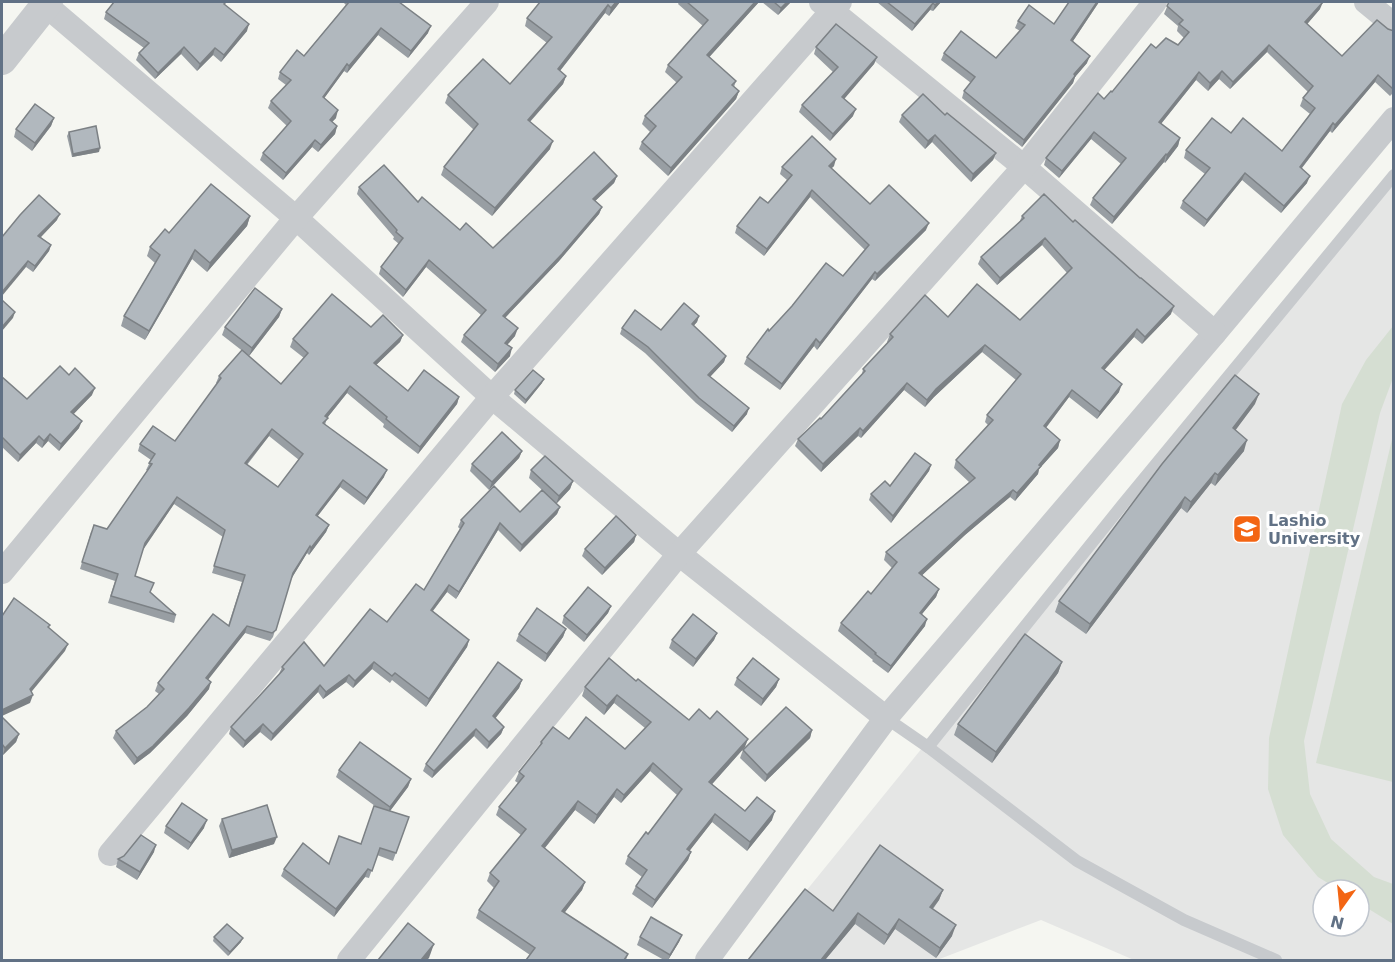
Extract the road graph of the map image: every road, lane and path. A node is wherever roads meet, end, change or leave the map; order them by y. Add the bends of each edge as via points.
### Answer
1 (487, 2) edge
2 (1155, 2) edge
3 (1366, 2) edge
4 (45, 3) edge
5 (831, 5) edge
6 (1394, 25) edge
7 (2, 60) edge
8 (1394, 119) edge
9 (1024, 167) junction
10 (1394, 175) edge
11 (296, 218) junction
12 (1215, 333) junction
13 (492, 397) junction
14 (679, 554) junction
15 (2, 572) edge
16 (886, 718) junction
17 (927, 747) junction
18 (110, 854) dead end
19 (349, 960) edge
20 (707, 960) edge
21 (1276, 960) edge

1 - 11 street
2 - 9 street
3 - 6 street
4 - 7 street
4 - 11 street
5 - 9 street
5 - 13 street
8 - 12 street
9 - 12 street
9 - 14 street
10 - 17 lane
11 - 13 street
11 - 15 street
12 - 16 street
13 - 14 street
13 - 18 street
14 - 16 street
14 - 19 street
16 - 17 lane
16 - 20 street
17 - 21 lane via 1077,861 1184,920

